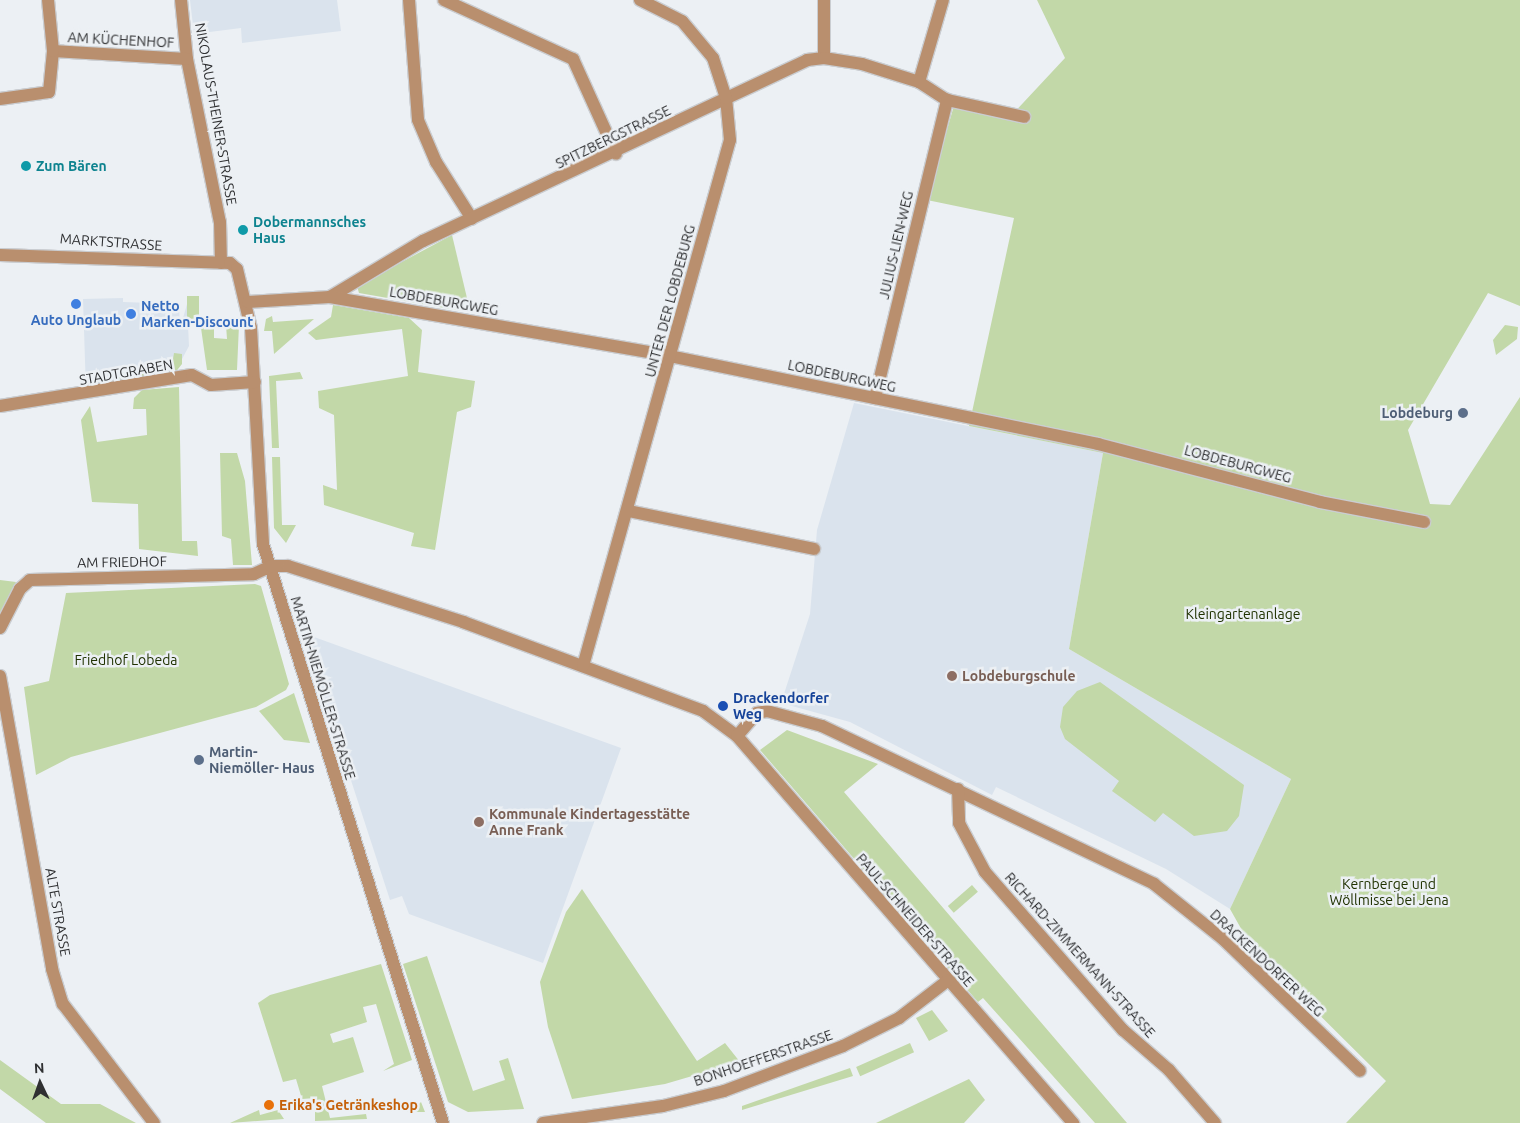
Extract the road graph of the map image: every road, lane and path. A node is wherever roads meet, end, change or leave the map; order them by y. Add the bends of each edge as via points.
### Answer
1 (48, 0) edge
2 (181, 0) edge
3 (409, 0) edge
4 (444, 0) edge
5 (640, 0) edge
6 (824, 0) edge
7 (943, 0) edge
8 (53, 51) junction
9 (824, 58) junction
10 (188, 59) junction
11 (919, 82) junction
12 (726, 98) junction
13 (0, 99) edge
14 (947, 100) junction
15 (1024, 117) dead end
16 (616, 154) junction
17 (472, 219) junction
18 (0, 255) edge
19 (221, 263) junction
20 (330, 297) junction
21 (248, 302) junction
22 (670, 356) junction
23 (255, 382) junction
24 (875, 398) junction
25 (0, 406) edge
26 (629, 512) junction
27 (1424, 522) dead end
28 (814, 549) dead end
29 (271, 566) junction
30 (0, 628) edge
31 (583, 666) junction
32 (0, 676) edge
33 (737, 736) junction
34 (958, 789) junction
35 (947, 981) junction
36 (1360, 1071) dead end
37 (154, 1123) edge
38 (443, 1123) edge
39 (543, 1123) edge
40 (1073, 1123) edge
41 (1215, 1123) edge

1 - 8 street
2 - 10 street, NIKOLAUS-THEINER-STRASSE
3 - 17 street via 418,120 436,162
4 - 16 street via 573,59
5 - 12 street, UNTER DER LOBDEBURG via 682,21 700,38 713,58
6 - 9 street
7 - 11 street
8 - 10 street, AM KÜCHENHOF
8 - 13 street via 49,92
9 - 11 street, SPITZBERGSTRASSE via 862,64
9 - 12 street, SPITZBERGSTRASSE via 790,66
10 - 19 street, NIKOLAUS-THEINER-STRASSE via 213,175
11 - 14 street, SPITZBERGSTRASSE
12 - 16 street, SPITZBERGSTRASSE
12 - 22 street, UNTER DER LOBDEBURG via 730,140
14 - 15 street, SPITZBERGSTRASSE
14 - 24 street, JULIUS-LIEN-WEG
16 - 17 street, SPITZBERGSTRASSE
17 - 20 street, SPITZBERGSTRASSE via 415,246
18 - 19 street, MARKTSTRASSE
19 - 21 street, MARTIN-NIEMÖLLER-STRASSE via 238,269
20 - 21 street, LOBDEBURGWEG
20 - 22 street, LOBDEBURGWEG
21 - 23 street, MARTIN-NIEMÖLLER-STRASSE
22 - 24 street, LOBDEBURGWEG
22 - 26 street, UNTER DER LOBDEBURG
23 - 25 street, STADTGRABEN via 211,385 186,376
23 - 29 street, MARTIN-NIEMÖLLER-STRASSE via 263,544
24 - 27 street, LOBDEBURGWEG via 1098,444 1320,502
26 - 28 street
26 - 31 street, UNTER DER LOBDEBURG
29 - 30 street, AM FRIEDHOF via 254,574 30,580 20,589
29 - 31 street via 288,566
29 - 38 street, MARTIN-NIEMÖLLER-STRASSE
31 - 33 street via 703,711
32 - 37 street, ALTE STRASSE via 52,969 63,1004
33 - 34 street, DRACKENDORFER WEG via 756,713 767,710 822,726
33 - 35 street, PAUL-SCHNEIDER-STRASSE
34 - 36 street, DRACKENDORFER WEG via 1154,884 1223,939
34 - 41 street, RICHARD-ZIMMERMANN-STRASSE via 959,822 971,853 985,872 1123,1030 1168,1070
35 - 39 street, BONHOEFFERSTRASSE via 899,1018 843,1046 724,1091 663,1106
35 - 40 street, PAUL-SCHNEIDER-STRASSE

